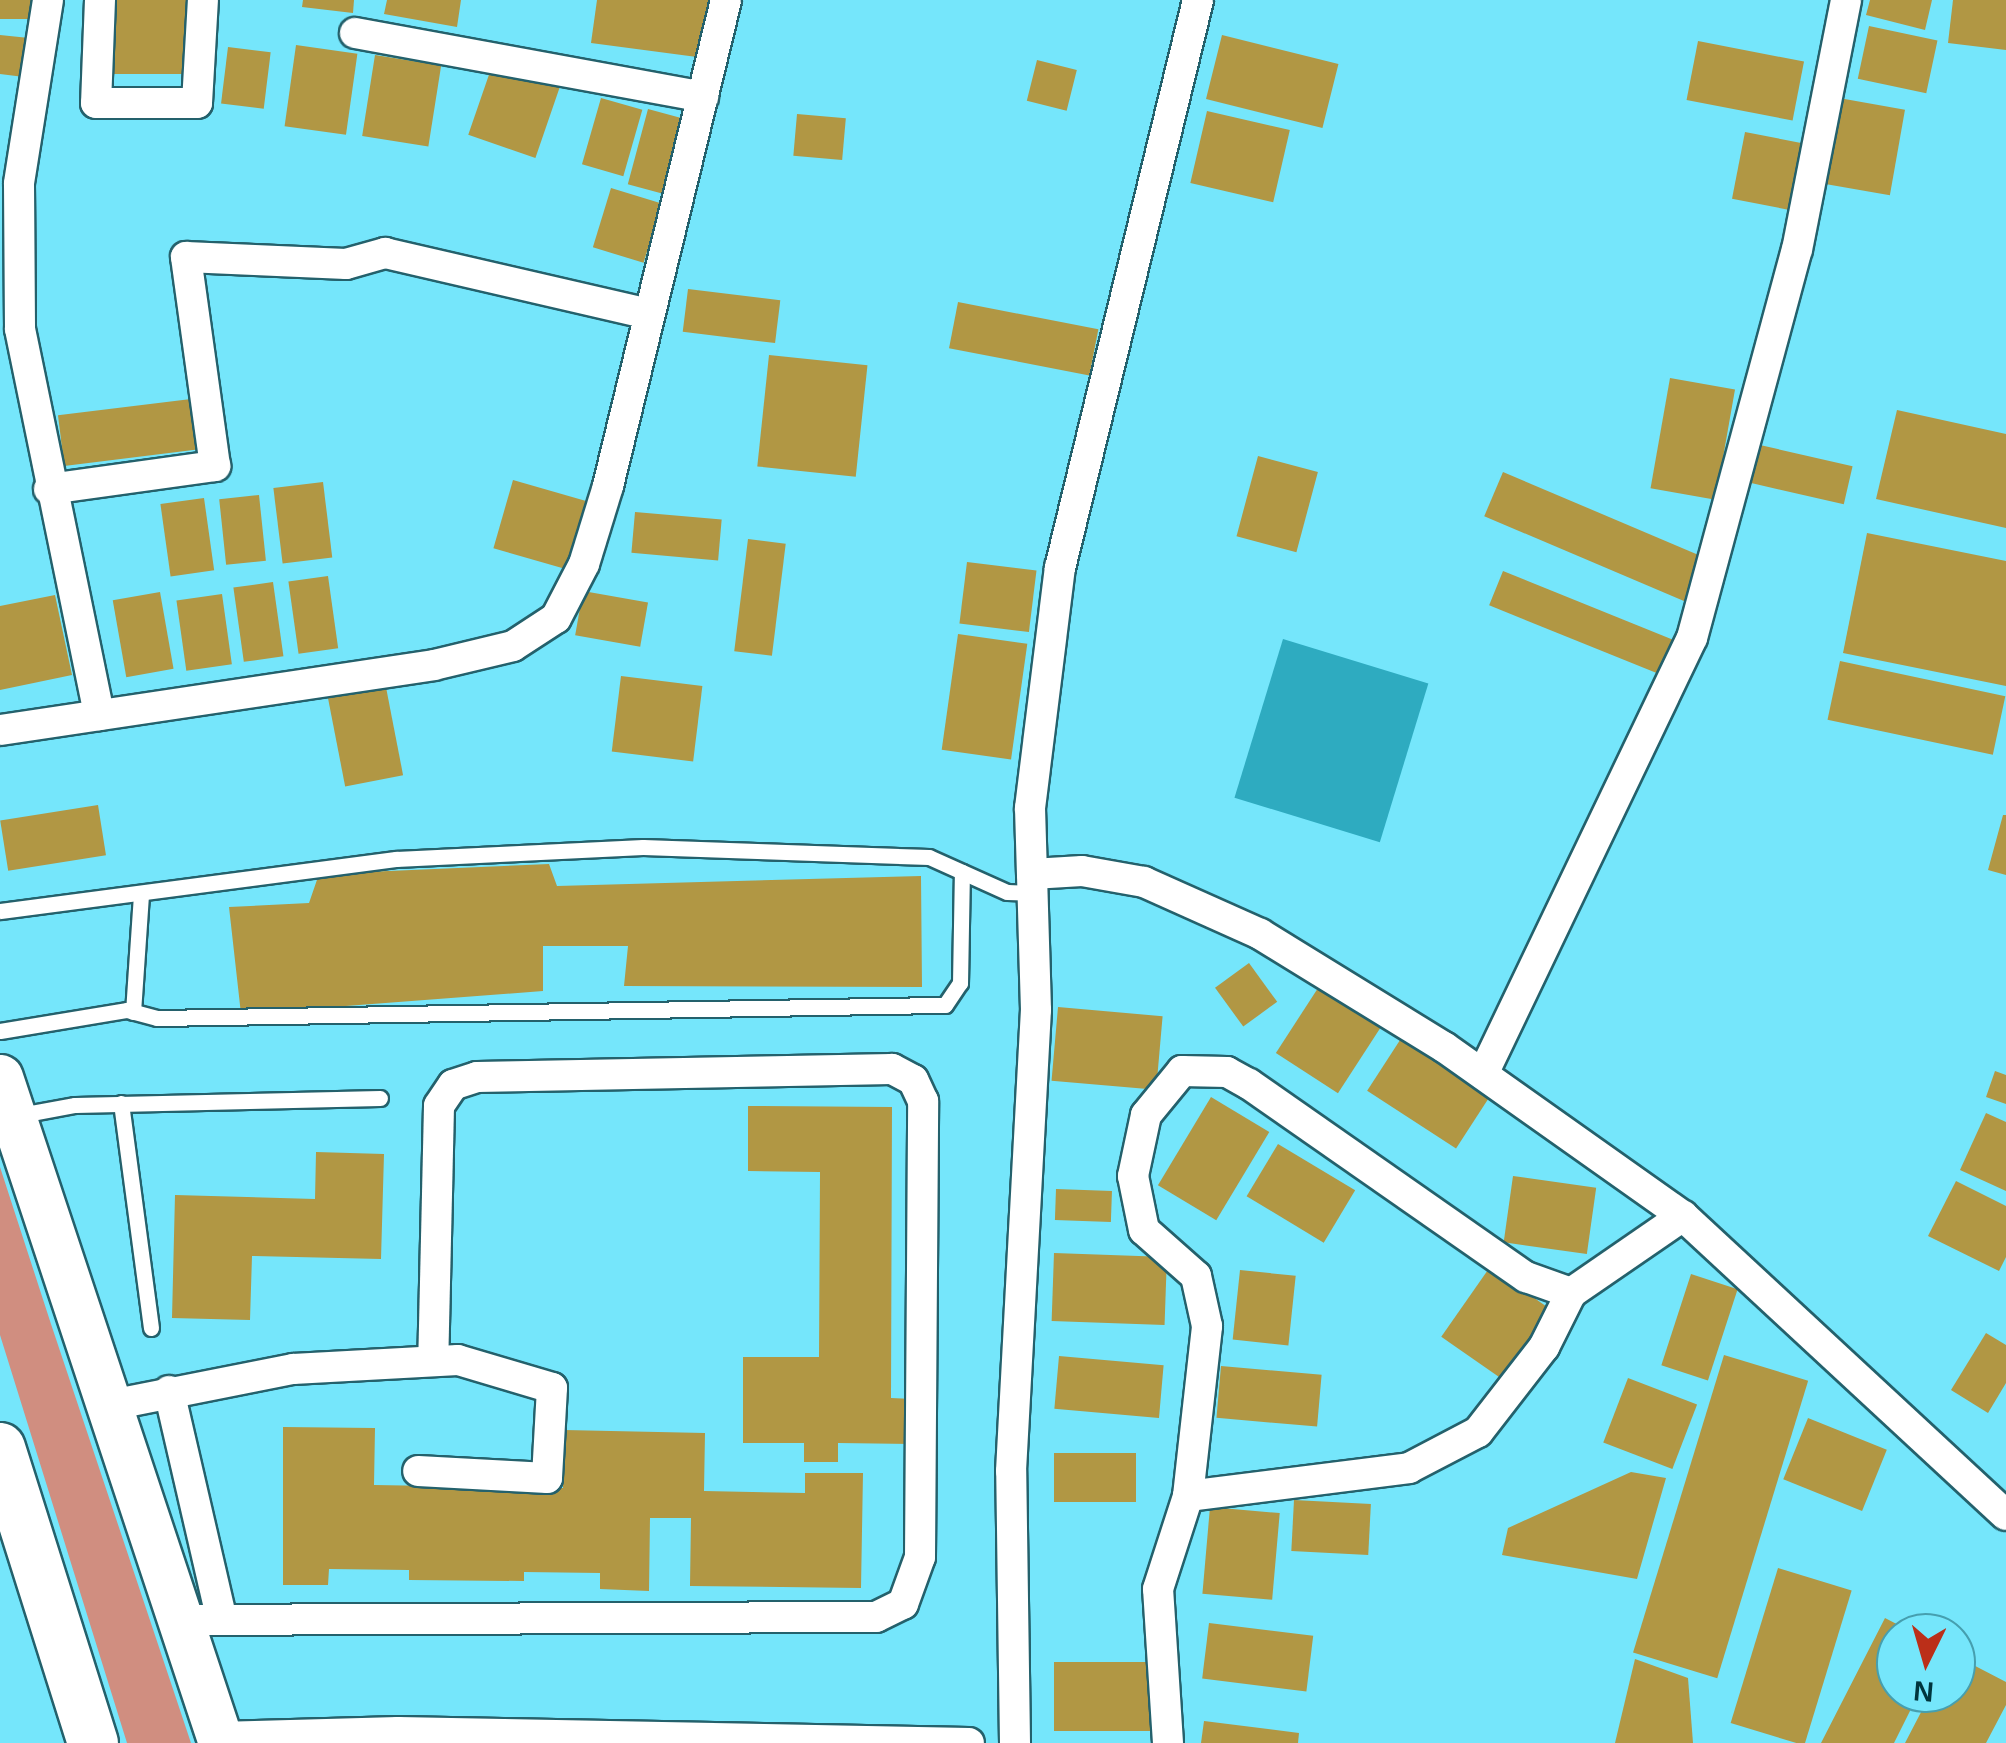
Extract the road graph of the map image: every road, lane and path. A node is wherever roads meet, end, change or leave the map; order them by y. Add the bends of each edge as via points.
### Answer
1 (48, 0) edge
2 (100, 0) edge
3 (203, 0) edge
4 (726, 0) edge
5 (1198, 0) edge
6 (1846, 0) edge
7 (355, 33) dead end
8 (704, 97) junction
9 (645, 313) junction
10 (50, 489) junction
11 (99, 715) junction
12 (0, 730) edge
13 (962, 872) junction
14 (1032, 884) junction
15 (141, 894) junction
16 (0, 911) edge
17 (133, 1012) junction
18 (0, 1031) edge
19 (1483, 1074) junction
20 (7, 1097) edge
21 (380, 1098) dead end
22 (121, 1103) junction
23 (1684, 1216) junction
24 (1571, 1293) junction
25 (151, 1328) dead end
26 (433, 1361) junction
27 (169, 1391) junction
28 (106, 1406) junction
29 (0, 1448) edge
30 (418, 1471) dead end
31 (1188, 1496) junction
32 (2006, 1514) edge
33 (199, 1619) junction
34 (220, 1740) edge
35 (93, 1743) edge
36 (969, 1743) edge
37 (1015, 1743) edge
38 (1168, 1743) edge

1 - 10 street via 19,202 20,328
2 - 3 street via 96,103 196,103
4 - 8 street
5 - 14 street via 1060,568 1030,808
6 - 19 street via 1797,250 1692,638
7 - 8 street
8 - 9 street
9 - 10 street via 384,253 346,264 186,257 214,466
9 - 11 street via 608,486 584,564 556,618 513,646 434,665
10 - 11 street
11 - 12 street
13 - 14 lane via 1007,892
13 - 15 lane via 929,857 643,847 396,859
13 - 17 lane via 960,984 945,1005 157,1018
14 - 19 street via 1082,871 1144,882 1260,934
14 - 37 street via 1036,1010 1011,1471
15 - 16 lane
15 - 17 lane
17 - 18 lane
19 - 23 street
20 - 22 lane
20 - 28 street
21 - 22 lane
22 - 25 lane
23 - 24 street
23 - 32 street
24 - 31 street via 1544,1347 1478,1432 1408,1468
24 - 31 street via 1526,1277 1227,1072 1182,1071 1146,1115 1133,1176 1144,1230 1196,1276 1207,1326
26 - 27 street via 293,1369
26 - 30 street via 458,1360 552,1388 547,1478
26 - 33 street via 439,1106 452,1085 478,1077 892,1070 913,1080 922,1101 920,1557 903,1604 876,1617
27 - 28 street
27 - 33 street
28 - 33 street
29 - 35 main road
31 - 38 street via 1158,1589
33 - 34 street
34 - 36 street via 398,1732

